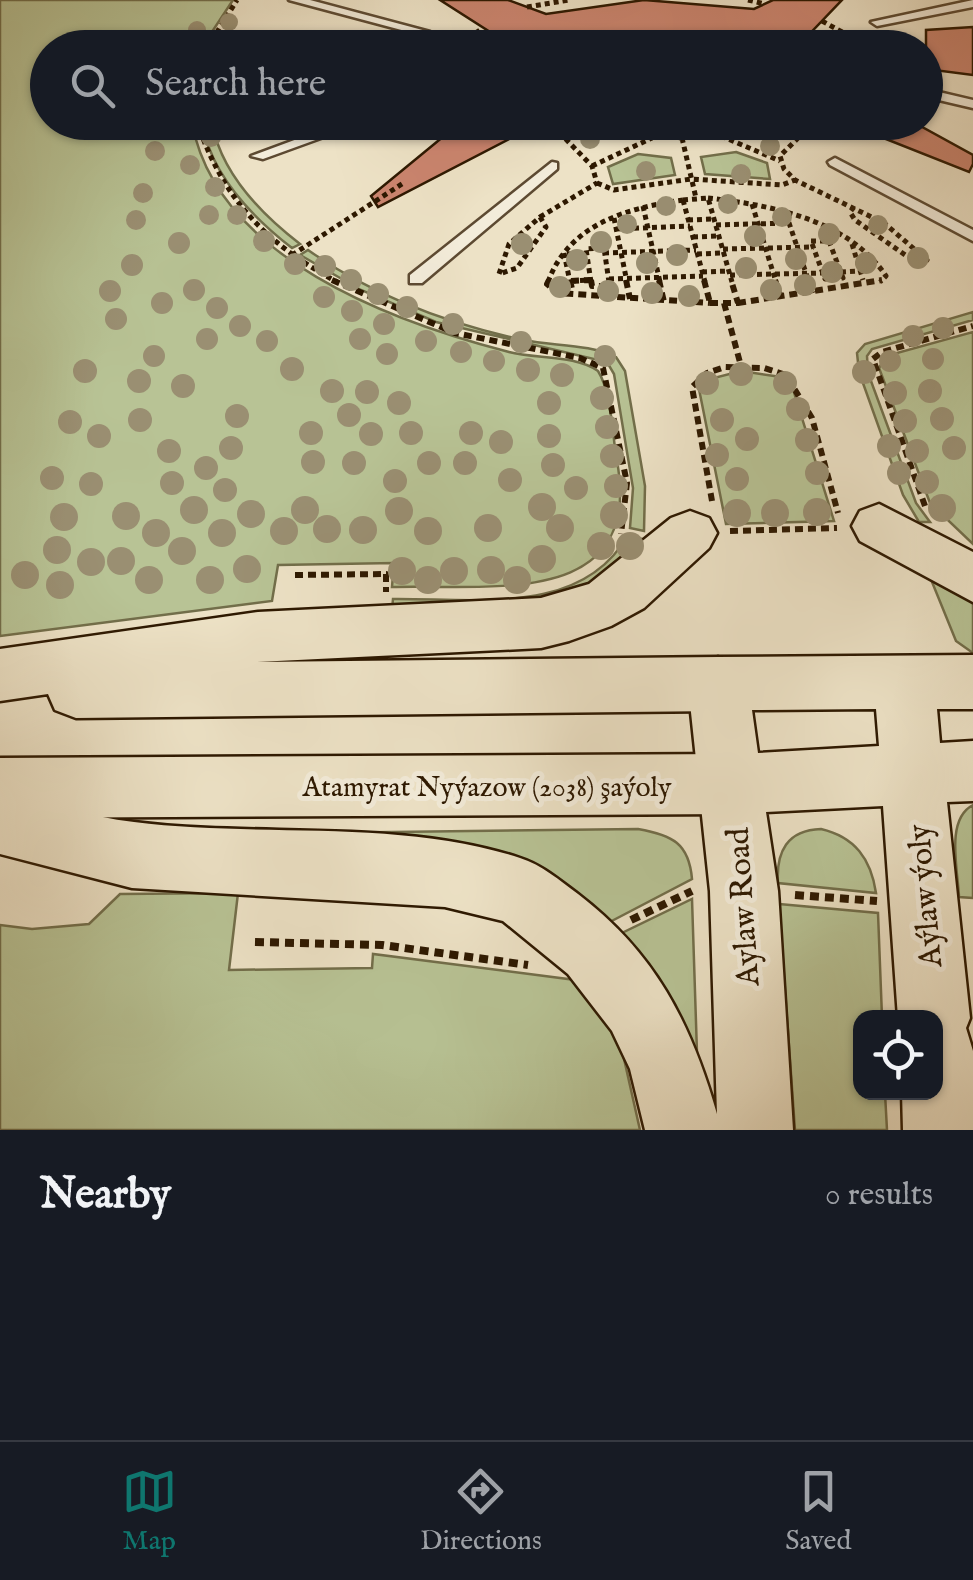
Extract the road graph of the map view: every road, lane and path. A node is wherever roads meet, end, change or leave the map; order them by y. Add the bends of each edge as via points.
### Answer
1 (237, 0) edge
2 (295, 0) edge
3 (569, 0) edge
4 (748, 0) edge
5 (973, 3) edge
6 (530, 4) edge
7 (764, 4) dead end
8 (822, 21) dead end
9 (877, 22) dead end
10 (484, 28) dead end
11 (218, 30) edge
12 (416, 30) edge
13 (481, 30) edge
14 (838, 30) edge
15 (943, 97) edge
16 (973, 104) edge
17 (202, 140) edge
18 (305, 140) edge
19 (565, 140) edge
20 (647, 140) edge
21 (682, 140) edge
22 (730, 140) edge
23 (798, 140) edge
24 (258, 156) dead end
25 (780, 161) junction
26 (835, 162) dead end
27 (552, 166) dead end
28 (592, 166) junction
29 (691, 179) junction
30 (796, 180) junction
31 (405, 182) dead end
32 (597, 183) junction
33 (683, 198) junction
34 (696, 198) junction
35 (708, 198) junction
36 (751, 203) junction
37 (643, 206) junction
38 (854, 206) junction
39 (786, 212) junction
40 (540, 217) junction
41 (614, 218) junction
42 (715, 222) junction
43 (689, 223) junction
44 (790, 223) junction
45 (814, 223) junction
46 (758, 224) junction
47 (648, 228) junction
48 (616, 229) junction
49 (591, 230) junction
50 (719, 236) junction
51 (973, 236) edge
52 (693, 237) junction
53 (820, 241) junction
54 (852, 244) junction
55 (798, 247) junction
56 (595, 248) junction
57 (765, 248) junction
58 (723, 251) junction
59 (620, 252) junction
60 (653, 252) junction
61 (697, 252) junction
62 (565, 254) junction
63 (292, 255) junction
64 (855, 258) junction
65 (818, 259) junction
66 (836, 259) junction
67 (802, 260) junction
68 (607, 266) junction
69 (623, 266) junction
70 (589, 267) junction
71 (569, 268) junction
72 (860, 271) junction
73 (806, 273) junction
74 (702, 274) junction
75 (729, 274) junction
76 (773, 274) junction
77 (659, 278) junction
78 (834, 278) junction
79 (416, 279) dead end
80 (626, 279) junction
81 (864, 280) junction
82 (571, 281) junction
83 (601, 286) junction
84 (837, 288) junction
85 (572, 289) junction
86 (813, 293) junction
87 (603, 295) junction
88 (781, 298) junction
89 (630, 299) junction
90 (664, 302) junction
91 (738, 302) junction
92 (710, 303) junction
93 (724, 303) junction
94 (973, 326) edge
95 (741, 366) junction
96 (875, 524) junction
97 (708, 526) junction
98 (614, 548) dead end
99 (296, 575) dead end
100 (973, 579) edge
101 (406, 593) dead end
102 (0, 675) edge
103 (904, 682) junction
104 (973, 682) edge
105 (718, 684) junction
106 (0, 691) edge
107 (944, 773) edge
108 (731, 784) junction
109 (0, 788) edge
110 (0, 822) edge
111 (744, 891) junction
112 (927, 904) junction
113 (255, 942) dead end
114 (592, 949) junction
115 (934, 1010) edge
116 (939, 1100) edge
117 (683, 1130) edge
118 (755, 1130) edge
119 (941, 1130) edge

1 - 11 path
2 - 12 lane
3 - 6 path
4 - 7 path
5 - 9 lane
8 - 14 path
10 - 13 path
15 - 16 lane
17 - 63 path via 233,198
18 - 24 lane
19 - 28 path
20 - 28 path
21 - 29 path
22 - 25 path
23 - 25 path
25 - 30 path
26 - 51 lane
27 - 79 lane
28 - 32 path
29 - 30 path via 782,185
29 - 32 path via 614,190
29 - 34 path
30 - 38 path
31 - 63 path
32 - 40 path
33 - 34 path
33 - 37 path
33 - 43 path
34 - 35 path
35 - 36 path
35 - 42 path
36 - 39 path
36 - 46 path
37 - 41 path
37 - 47 path
38 - 38 path via 908,241 927,260 908,258 855,220
39 - 44 path
39 - 45 path
40 - 40 path via 510,246 499,274 517,268 546,226
41 - 48 path
41 - 49 path
42 - 43 path
42 - 46 path
42 - 50 path
43 - 47 path
43 - 52 path
44 - 46 path
44 - 55 path
45 - 53 path
45 - 54 path
46 - 57 path
47 - 48 path
47 - 60 path
48 - 59 path
49 - 56 path
49 - 62 path
50 - 52 path
50 - 58 path
52 - 61 path
53 - 65 path via 812,241
53 - 66 path via 829,241
54 - 64 path
54 - 66 path
54 - 81 path via 885,273 880,282
55 - 57 path
55 - 65 path
55 - 67 path
56 - 68 path via 604,248
56 - 70 path via 586,248
57 - 58 path
57 - 76 path
58 - 61 path
58 - 75 path
59 - 60 path
59 - 68 path
59 - 69 path
60 - 61 path
60 - 77 path
61 - 74 path
62 - 70 path
62 - 71 path
62 - 85 path via 547,284 558,293
63 - 98 path via 432,326 603,368 627,483 623,530
64 - 66 path
64 - 72 path
65 - 66 path
65 - 66 path
65 - 67 path
65 - 73 path
65 - 78 path via 825,279
66 - 72 path
66 - 78 path via 843,278
67 - 73 path
68 - 69 path
68 - 70 path
68 - 70 path
68 - 80 path
68 - 83 path via 610,286
69 - 80 path
70 - 71 path
70 - 82 path
70 - 83 path via 592,286
71 - 82 path
72 - 81 path
73 - 76 path
73 - 86 path
74 - 75 path
74 - 77 path
74 - 92 path
75 - 76 path
75 - 91 path
76 - 88 path
77 - 80 path
77 - 90 path
78 - 84 path
80 - 89 path
81 - 84 path
82 - 85 path
83 - 87 path
84 - 86 path
85 - 87 path
86 - 88 path
87 - 89 path
88 - 91 path
89 - 90 path
90 - 92 path
91 - 93 path
92 - 93 path
93 - 95 path
94 - 96 path via 875,355
95 - 96 path via 772,370 796,384
95 - 97 path via 702,374 692,386
96 - 97 path
96 - 100 main road
97 - 102 main road via 629,592 575,616 258,637
99 - 101 path via 386,574 386,593
103 - 104 main road
103 - 105 main road
103 - 107 main road, Aýlaw ýoly
105 - 106 main road
105 - 108 main road, Aylaw Road
107 - 108 main road, Atamyrat Nyýazow (2038) şaýoly
107 - 112 main road, Aýlaw ýoly
108 - 109 main road, Atamyrat Nyýazow (2038) şaýoly
108 - 111 main road, Aylaw Road
110 - 114 main road via 132,855 484,880 518,891
111 - 112 path
111 - 114 path via 690,891 620,925
111 - 118 main road, Aylaw Road
112 - 115 main road, Aýlaw ýoly
113 - 114 path via 382,945 568,970
114 - 117 main road via 644,1020 665,1062
116 - 119 main road

